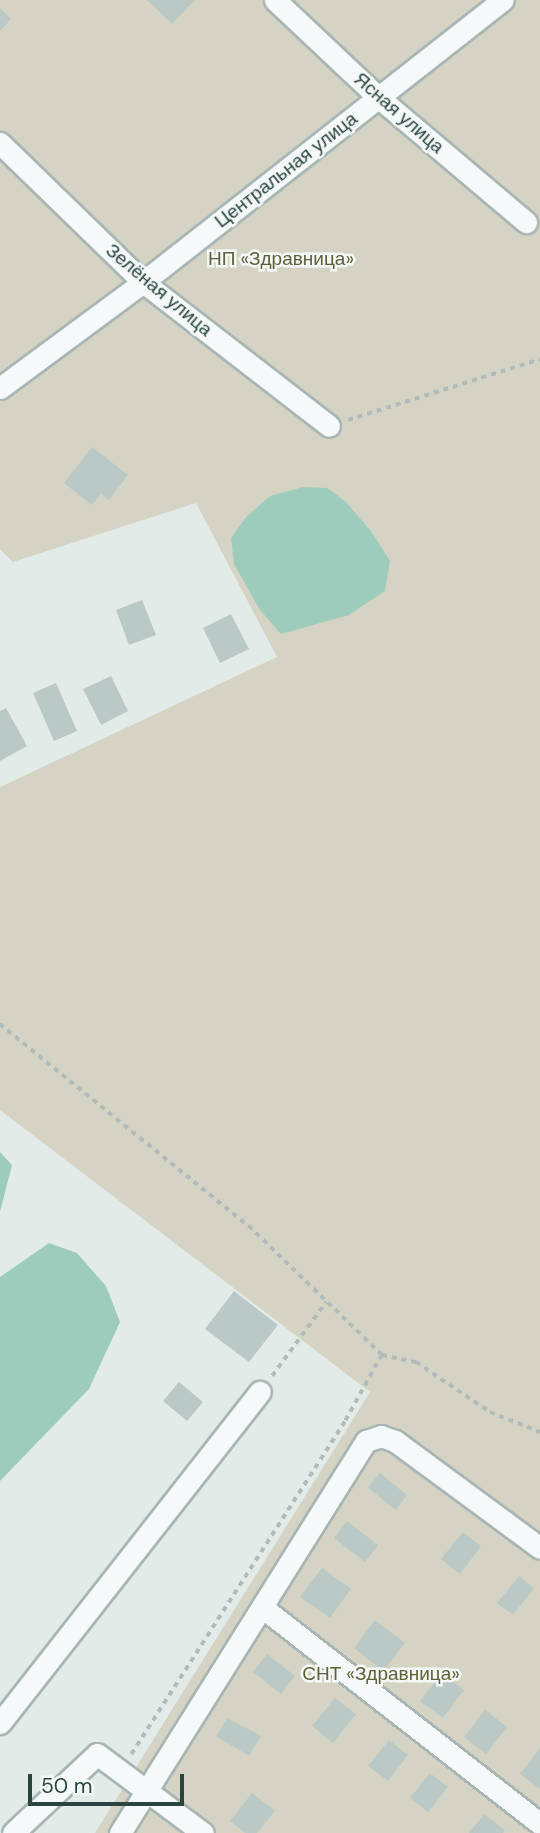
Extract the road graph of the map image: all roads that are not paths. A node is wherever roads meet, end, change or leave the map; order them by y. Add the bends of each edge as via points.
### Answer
1 (275, 0) edge
2 (503, 0) edge
3 (378, 97) junction
4 (0, 143) edge
5 (526, 222) dead end
6 (143, 282) junction
7 (0, 388) edge
8 (329, 426) road end
9 (260, 1392) road end
10 (540, 1548) edge
11 (263, 1608) junction
12 (0, 1723) edge
13 (147, 1790) junction
14 (540, 1824) edge
15 (13, 1833) edge
16 (120, 1833) edge
17 (203, 1833) edge

1 - 3 street, Ясная улица
2 - 3 street, Центральная улица
3 - 5 street, Ясная улица
3 - 6 street, Центральная улица
4 - 6 street, Зелёная улица
6 - 7 street, Центральная улица
6 - 8 street, Зелёная улица
9 - 12 street
10 - 11 street via 395,1441 381,1436 366,1441
11 - 13 street
11 - 14 street
13 - 15 street via 97,1754
13 - 16 street
13 - 17 street

